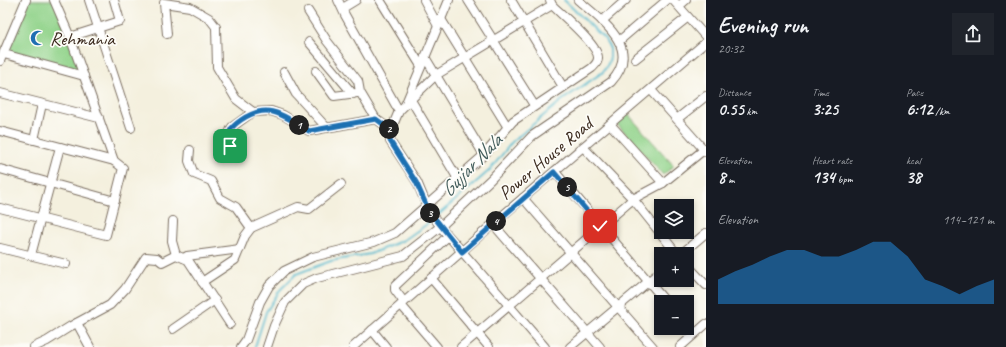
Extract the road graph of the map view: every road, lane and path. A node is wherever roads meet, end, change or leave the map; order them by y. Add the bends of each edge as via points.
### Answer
1 (26, 0) edge
2 (54, 0) edge
3 (89, 0) edge
4 (114, 0) edge
5 (338, 0) edge
6 (356, 0) edge
7 (380, 0) edge
8 (424, 0) edge
9 (449, 0) edge
10 (468, 0) edge
11 (510, 0) edge
12 (578, 0) edge
13 (626, 0) edge
14 (667, 0) edge
15 (686, 0) edge
16 (551, 2) edge
17 (676, 3) edge
18 (343, 8) junction
19 (308, 11) dead end
20 (688, 17) junction
21 (602, 21) junction
22 (440, 22) junction
23 (523, 22) junction
24 (99, 28) junction
25 (167, 34) dead end
26 (70, 37) junction
27 (706, 37) edge
28 (492, 40) junction
29 (619, 41) junction
30 (309, 42) dead end
31 (706, 42) edge
32 (425, 57) junction
33 (2, 58) edge
34 (464, 58) junction
35 (635, 59) dead end
36 (421, 66) junction
37 (316, 71) dead end
38 (284, 72) dead end
39 (436, 75) junction
40 (84, 76) junction
41 (563, 87) junction
42 (651, 90) junction
43 (0, 93) edge
44 (356, 93) junction
45 (706, 96) edge
46 (411, 100) junction
47 (42, 104) junction
48 (534, 105) junction
49 (402, 109) junction
50 (254, 112) junction
51 (99, 118) junction
52 (376, 119) junction
53 (677, 119) junction
54 (610, 124) junction
55 (507, 126) junction
56 (131, 128) dead end
57 (327, 128) junction
58 (391, 130) junction
59 (0, 131) edge
60 (34, 140) junction
61 (60, 147) junction
62 (583, 147) junction
63 (190, 150) dead end
64 (705, 150) edge
65 (484, 155) junction
66 (232, 156) dead end
67 (114, 161) junction
68 (0, 169) edge
69 (554, 172) junction
70 (458, 179) junction
71 (52, 182) junction
72 (662, 183) junction
73 (341, 184) dead end
74 (523, 198) junction
75 (632, 199) junction
76 (115, 201) junction
77 (426, 204) junction
78 (0, 208) edge
79 (40, 219) junction
80 (173, 221) dead end
81 (436, 221) junction
82 (492, 224) junction
83 (600, 226) junction
84 (251, 228) junction
85 (706, 233) edge
86 (448, 236) junction
87 (671, 247) edge
88 (689, 247) edge
89 (0, 248) edge
90 (240, 249) junction
91 (462, 252) junction
92 (570, 252) junction
93 (31, 255) junction
94 (180, 257) junction
95 (66, 264) dead end
96 (694, 272) edge
97 (654, 276) edge
98 (431, 278) junction
99 (540, 279) junction
100 (202, 282) junction
101 (648, 282) junction
102 (706, 285) edge
103 (660, 295) edge
104 (215, 300) junction
105 (402, 303) junction
106 (509, 306) junction
107 (618, 307) junction
108 (77, 323) junction
109 (230, 324) dead end
110 (706, 324) edge
111 (173, 329) dead end
112 (372, 330) junction
113 (588, 332) junction
114 (477, 333) junction
115 (695, 333) joint
116 (34, 347) edge
117 (90, 347) edge
118 (241, 347) edge
119 (267, 347) edge
120 (353, 347) edge
121 (386, 347) edge
122 (437, 347) edge
123 (461, 347) edge
124 (489, 347) edge
125 (545, 347) edge
126 (570, 347) edge
127 (600, 347) edge
128 (653, 347) edge
129 (680, 347) edge

1 - 33 street
2 - 26 street
3 - 24 street
4 - 24 street via 120,21
5 - 18 street
6 - 18 street
7 - 36 street
8 - 22 street
9 - 22 street
10 - 28 street
11 - 23 street
12 - 21 street
13 - 21 street
14 - 29 street
15 - 17 street
16 - 23 street
16 - 41 street via 592,44 599,56 598,62 592,68
17 - 20 street
18 - 49 street via 345,16
19 - 44 street via 358,81
20 - 27 street
20 - 35 street
21 - 29 street
22 - 32 street
22 - 34 street
23 - 28 street
23 - 41 street
24 - 26 street
24 - 56 street
25 - 50 street via 164,3 190,7 210,18 216,27 217,67 236,99
26 - 40 street
28 - 34 street
28 - 48 street
29 - 81 street via 623,59 618,75 611,82 532,136 492,179
30 - 44 street
31 - 42 street, Power House Road
32 - 36 street
32 - 39 street
33 - 40 street
34 - 39 street
34 - 55 street
36 - 49 street
37 - 44 street via 334,96
38 - 57 street via 296,94
39 - 46 street
39 - 65 street
40 - 51 street
41 - 48 street
42 - 53 street
42 - 54 street, Power House Road
43 - 47 street
44 - 52 street
45 - 53 street
46 - 49 street
46 - 70 street
47 - 51 street
47 - 60 street
48 - 55 street
49 - 58 street
50 - 57 street via 272,111 309,131
50 - 66 street via 232,126
51 - 67 street
52 - 57 street
52 - 58 street
53 - 64 street
54 - 62 street, Power House Road
54 - 72 street
55 - 65 street
58 - 77 street via 390,141 416,182
59 - 60 street
60 - 61 street
61 - 67 street
61 - 71 street
62 - 69 street, Power House Road
62 - 75 street
63 - 84 street via 189,161 194,174 211,181 220,198 236,207
64 - 72 street
65 - 70 street
67 - 76 street via 123,168
68 - 71 street
69 - 74 street, Power House Road
69 - 83 street
70 - 77 street
71 - 76 street
71 - 79 street
72 - 75 street
73 - 84 street via 309,209 298,207
74 - 82 street, Power House Road
74 - 92 street
75 - 83 street
75 - 87 street
76 - 79 street via 106,235
77 - 81 street
77 - 118 street via 395,233 369,243 313,257 284,271 269,286
78 - 79 street
79 - 93 street
80 - 94 street via 172,241
81 - 86 street
81 - 119 street via 403,256 316,278 303,284 286,302
82 - 91 street, Power House Road
82 - 99 street
83 - 92 street
83 - 101 street
84 - 90 street
85 - 88 street
86 - 91 street
86 - 105 street via 395,286
89 - 93 street
90 - 94 street
90 - 100 street via 235,260
91 - 98 street, Power House Road
91 - 106 street
92 - 99 street
92 - 107 street
93 - 95 street
94 - 100 street via 188,260
94 - 108 street via 162,262 157,258 146,257 125,289 110,305
96 - 102 street
97 - 101 street
98 - 105 street, Power House Road
98 - 114 street
99 - 106 street
99 - 113 street
100 - 104 street
101 - 103 street
101 - 107 street
104 - 109 street
104 - 111 street
105 - 112 street, Power House Road
105 - 122 street
106 - 114 street
106 - 125 street
107 - 113 street
107 - 128 street
108 - 116 street
108 - 117 street
110 - 115 street
112 - 120 street, Power House Road
112 - 121 street
113 - 126 street
113 - 127 street
114 - 123 street
114 - 124 street
115 - 129 street

